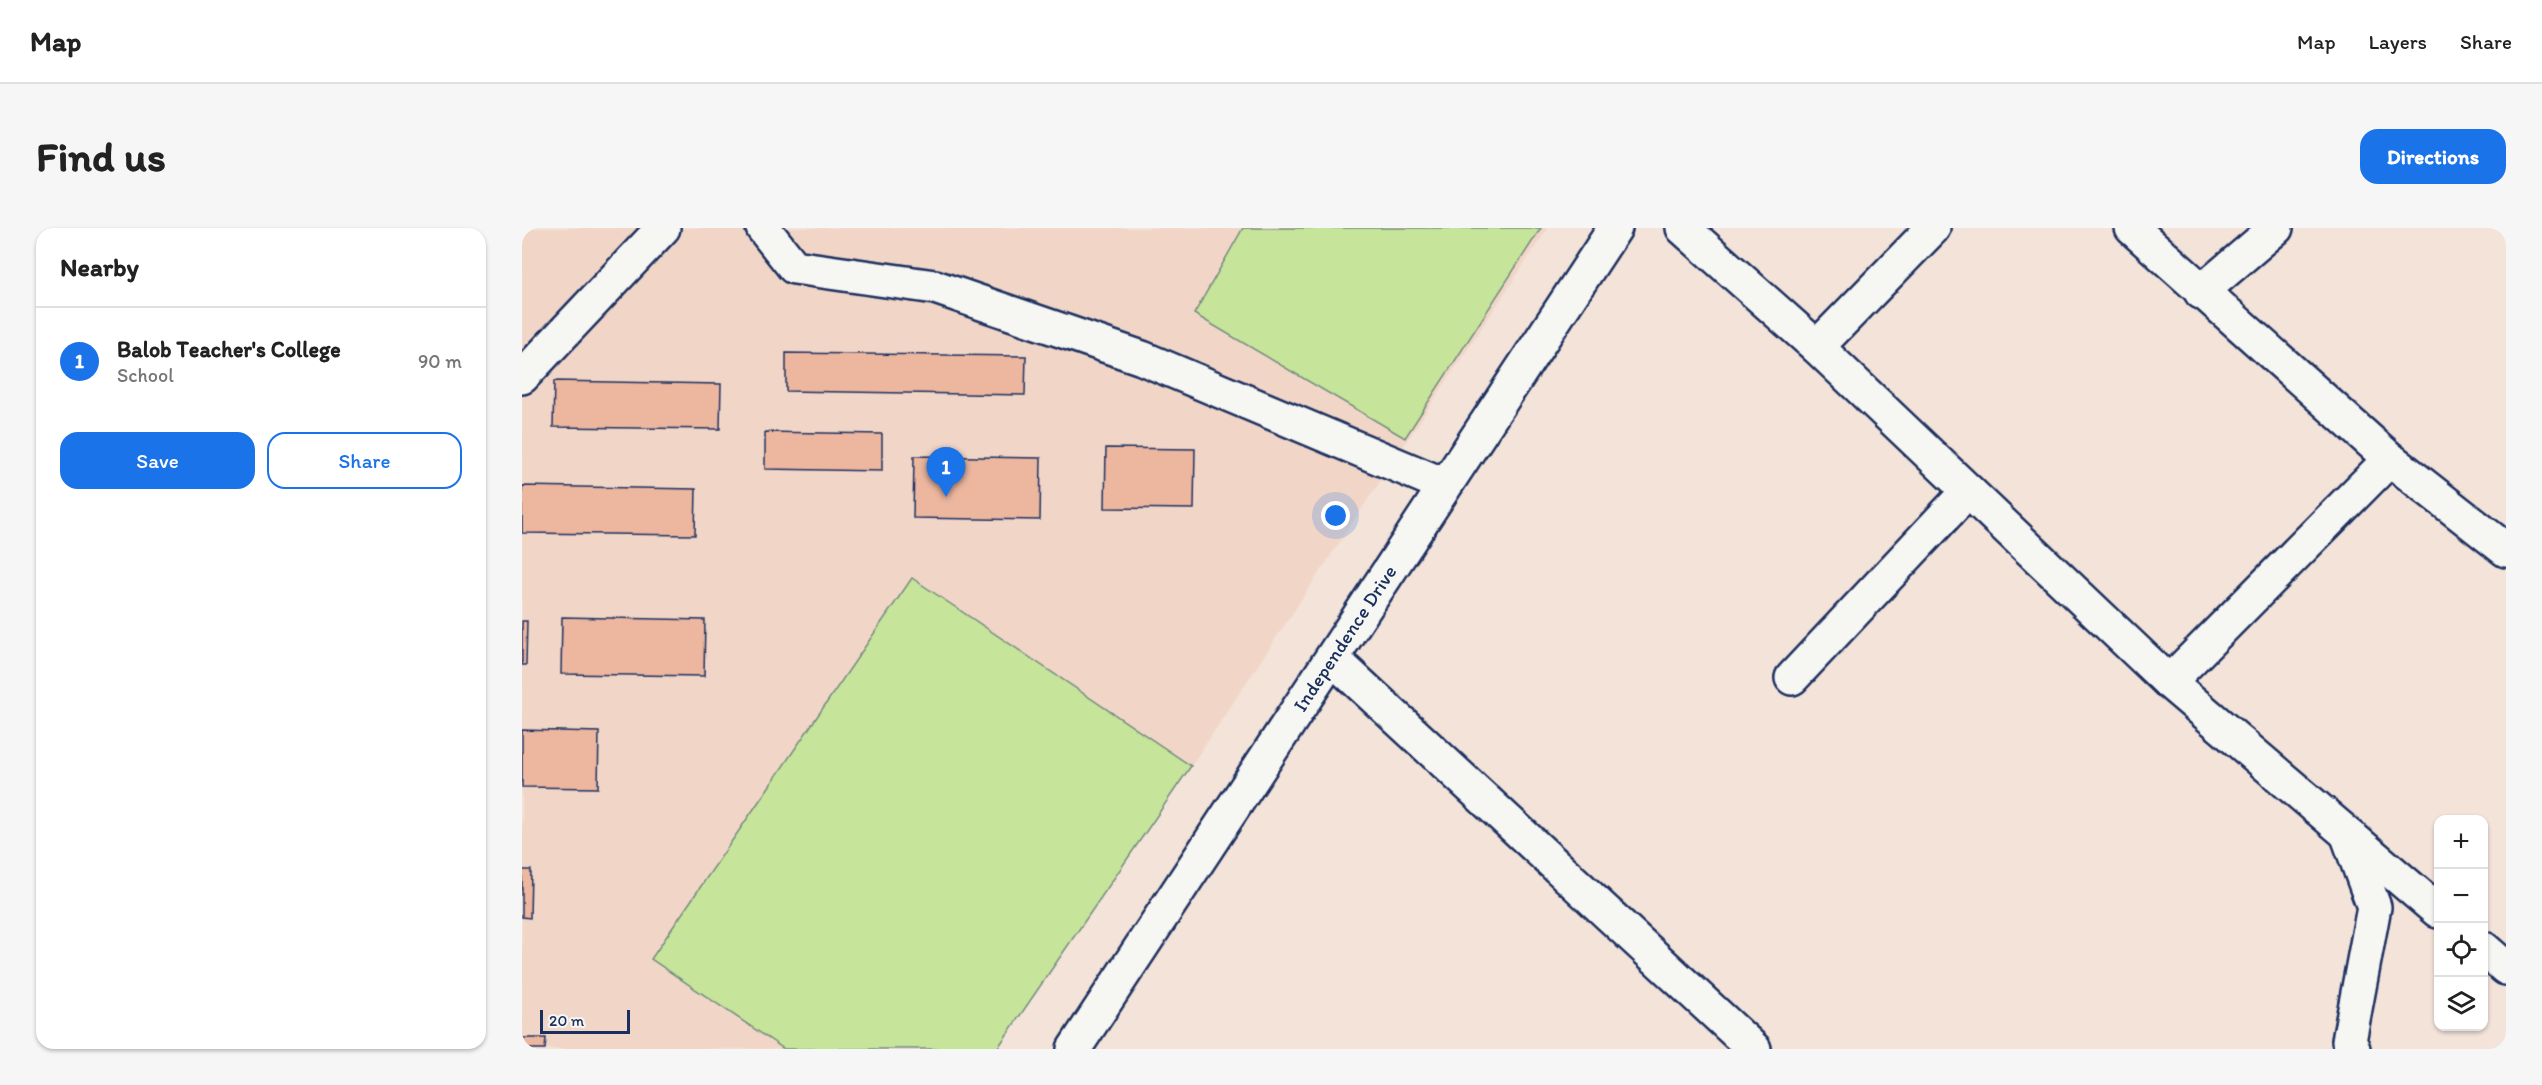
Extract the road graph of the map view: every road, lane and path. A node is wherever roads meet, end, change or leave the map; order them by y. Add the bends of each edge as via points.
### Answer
1 (663, 228) edge
2 (763, 228) edge
3 (1615, 228) edge
4 (1683, 228) edge
5 (1933, 228) edge
6 (2132, 228) edge
7 (2276, 228) edge
8 (2201, 292) junction
9 (1817, 347) junction
10 (522, 377) edge
11 (2390, 459) junction
12 (1444, 485) junction
13 (1968, 491) junction
14 (2506, 550) edge
15 (1333, 659) junction
16 (1792, 678) dead end
17 (2169, 682) junction
18 (2348, 836) junction
19 (2434, 907) edge
20 (2488, 952) edge
21 (2506, 968) edge
22 (1719, 1037) edge
23 (1074, 1049) edge
24 (1754, 1049) edge
25 (2353, 1049) edge

1 - 10 street
2 - 12 street via 794,267 935,287 1142,358
3 - 12 street, Independence Drive
4 - 9 street
5 - 9 street
6 - 8 street
7 - 8 street
8 - 11 street
9 - 13 street
11 - 14 street
11 - 17 street
12 - 15 street, Independence Drive
13 - 16 street
13 - 17 street
15 - 22 street
15 - 23 street, Independence Drive
17 - 18 street
18 - 19 street
18 - 25 street via 2374,907 2349,1041
20 - 21 street
22 - 24 street

